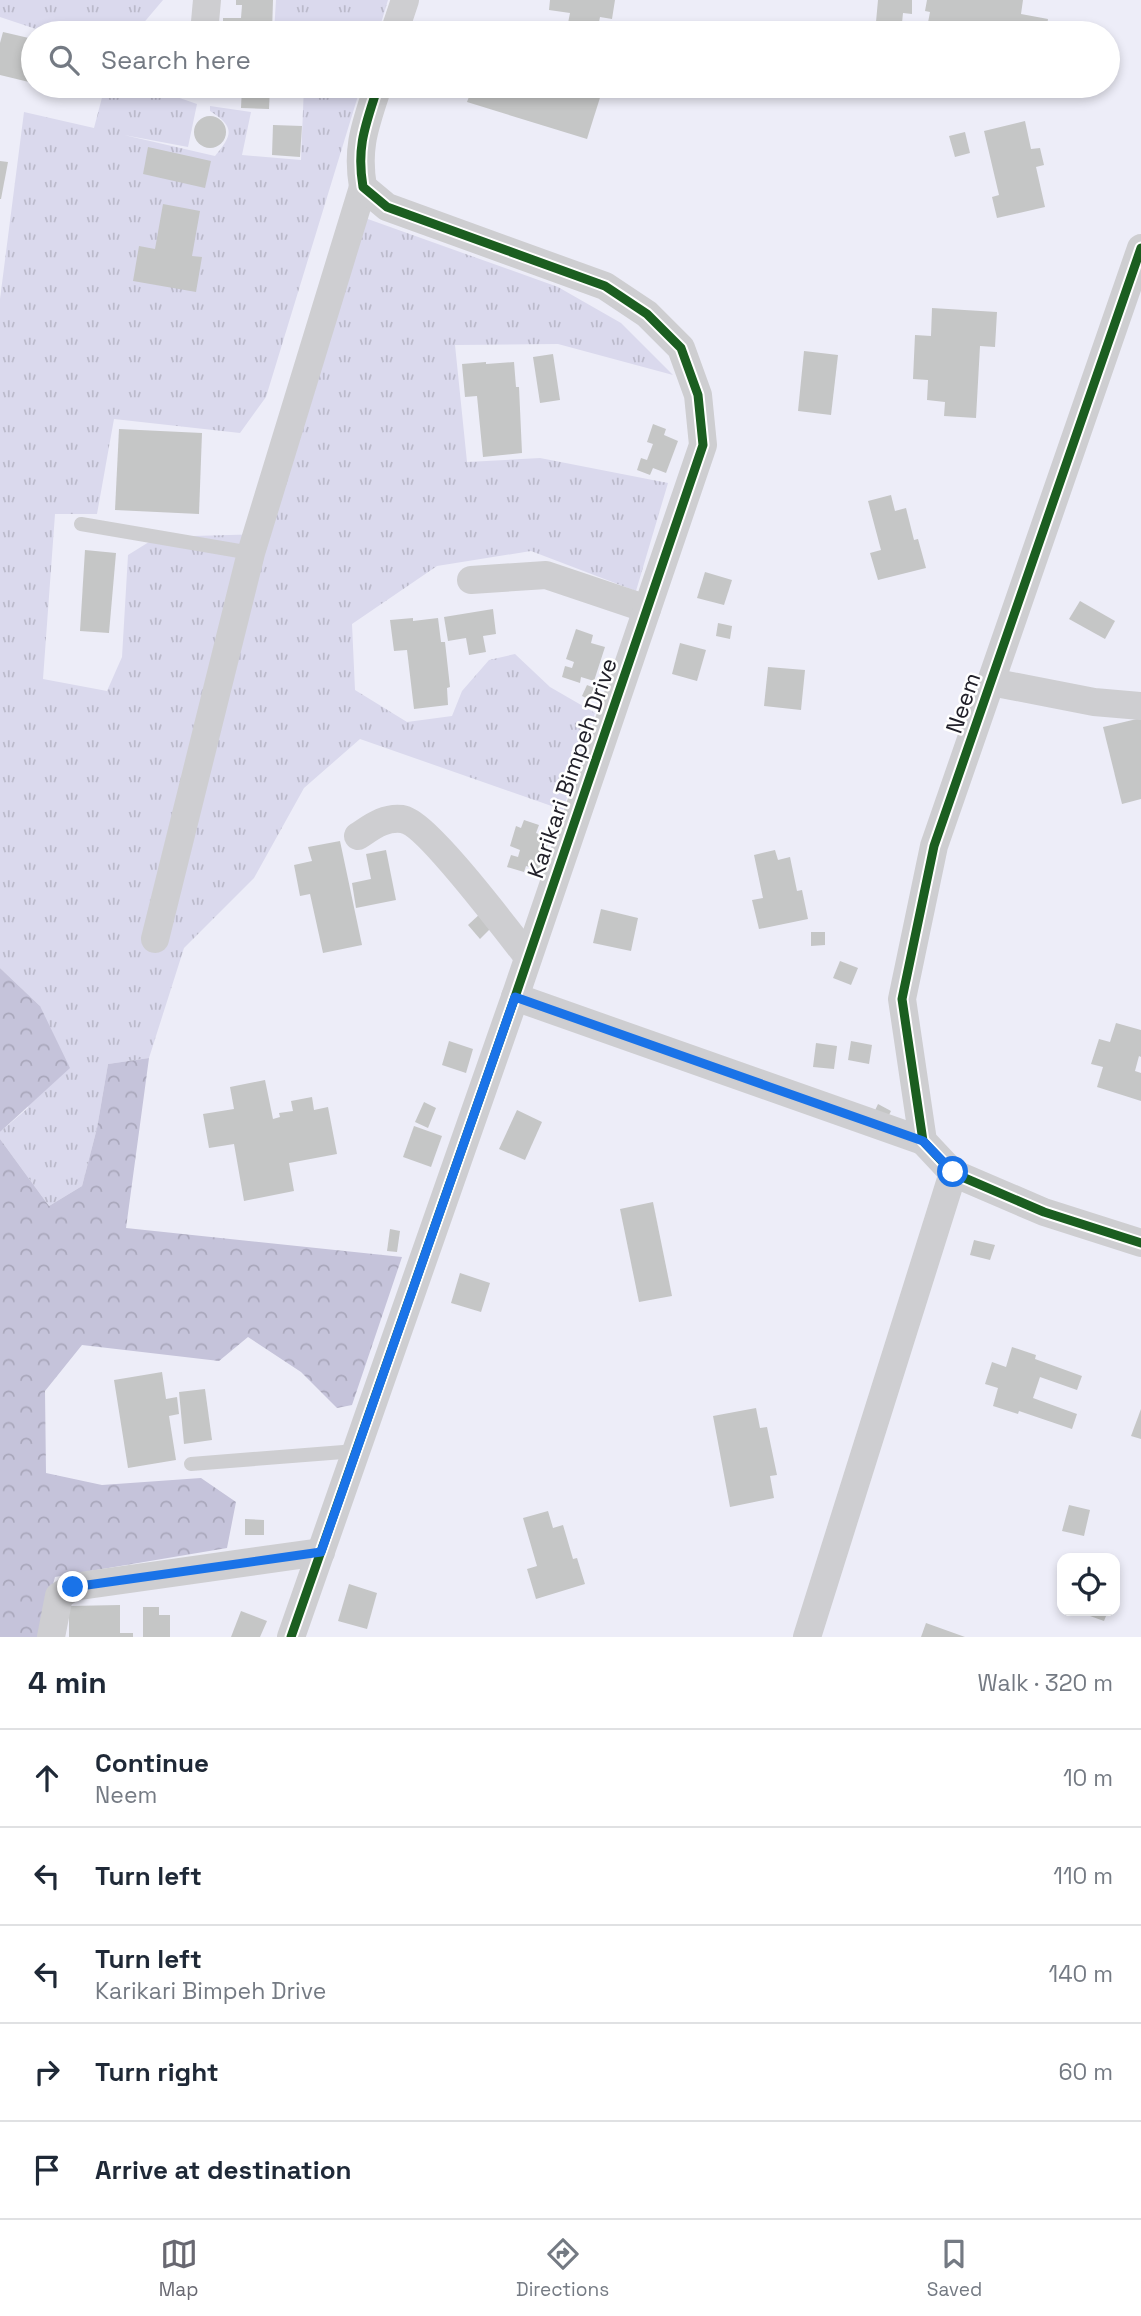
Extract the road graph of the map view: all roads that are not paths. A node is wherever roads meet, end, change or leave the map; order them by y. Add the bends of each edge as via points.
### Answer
1 (208, 0) edge
2 (405, 0) edge
3 (205, 21) edge
4 (398, 21) edge
5 (374, 98) edge
6 (363, 187) junction
7 (1141, 248) edge
8 (81, 524) dead end
9 (251, 553) junction
10 (471, 580) dead end
11 (647, 609) junction
12 (991, 682) junction
13 (1141, 706) edge
14 (358, 836) dead end
15 (155, 939) dead end
16 (528, 957) junction
17 (515, 997) junction
18 (923, 1141) junction
19 (953, 1172) junction
20 (1141, 1243) edge
21 (356, 1451) junction
22 (191, 1464) dead end
23 (321, 1552) junction
24 (51, 1637) edge
25 (291, 1637) edge
26 (807, 1637) edge

1 - 3 street
2 - 4 street
5 - 6 street via 362,135
6 - 9 street
6 - 11 street, Karikari Bimpeh Drive via 387,207 416,220 605,286 647,314 681,348 698,395 703,445
7 - 12 street, Neem
8 - 9 lane
9 - 15 street
10 - 11 street via 546,575
11 - 16 street, Karikari Bimpeh Drive
12 - 13 street
12 - 18 street, Neem via 934,846 902,999
14 - 16 street via 383,820 404,819 421,830
16 - 17 street, Karikari Bimpeh Drive
17 - 18 street
17 - 21 street, Karikari Bimpeh Drive
18 - 19 street
19 - 20 street via 1044,1212
19 - 26 street
21 - 22 lane
21 - 23 street, Karikari Bimpeh Drive
23 - 24 street via 73,1587 59,1596
23 - 25 street, Karikari Bimpeh Drive

